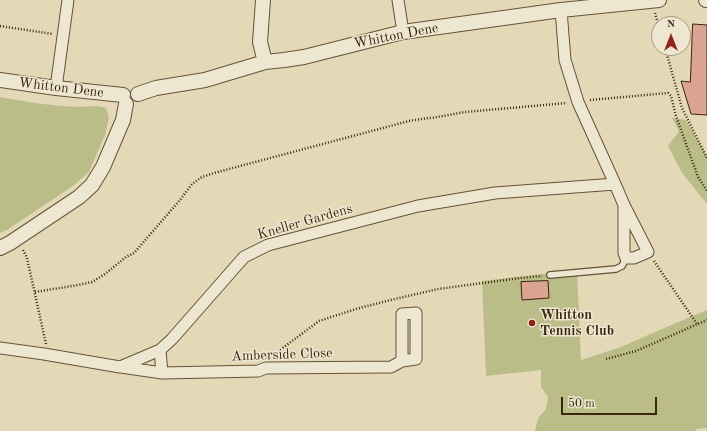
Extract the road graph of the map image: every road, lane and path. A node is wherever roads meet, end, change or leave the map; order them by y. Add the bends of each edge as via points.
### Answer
1 (68, 0) edge
2 (264, 0) edge
3 (398, 0) edge
4 (659, 0) edge
5 (561, 10) junction
6 (0, 26) edge
7 (403, 32) junction
8 (63, 36) junction
9 (667, 56) edge
10 (265, 62) junction
11 (0, 80) edge
12 (56, 88) junction
13 (125, 99) junction
14 (578, 102) junction
15 (707, 158) edge
16 (615, 184) junction
17 (707, 191) edge
18 (624, 205) junction
19 (17, 239) junction
20 (0, 248) edge
21 (648, 252) junction
22 (626, 258) junction
23 (550, 276) dead end
24 (35, 292) junction
25 (707, 320) edge
26 (697, 324) junction
27 (0, 348) edge
28 (160, 350) junction
29 (44, 354) junction
30 (606, 359) dead end
31 (402, 361) dead end
32 (120, 367) junction
33 (162, 373) junction

1 - 8 street
2 - 10 street via 260,42
3 - 7 street
4 - 5 street, Whitton Dene
5 - 7 street, Whitton Dene
5 - 14 street via 565,60
6 - 8 path
7 - 10 street, Whitton Dene via 304,57
8 - 12 street
9 - 15 path via 682,108
10 - 13 street, Whitton Dene via 205,80 156,88 138,94 137,102 132,104
11 - 12 street, Whitton Dene
12 - 13 street, Whitton Dene
13 - 19 street via 123,120 103,167 92,185 79,197
14 - 16 street
14 - 17 path via 668,93 698,177
14 - 24 path via 465,112 409,121 202,177 192,184 134,253 105,274 92,282
16 - 18 street
16 - 28 street, Kneller Gardens via 495,193 418,206 268,245 244,257
18 - 21 street
18 - 22 street
19 - 20 street
19 - 24 path via 27,258
21 - 22 street via 634,258
21 - 26 path
22 - 23 lane via 622,266 616,269
24 - 29 path via 46,342
25 - 26 path
26 - 30 path via 636,351
27 - 29 street
28 - 32 street, Kneller Gardens
28 - 33 street
29 - 32 street
31 - 33 street, Amberside Close via 391,366
32 - 33 street, Amberside Close

